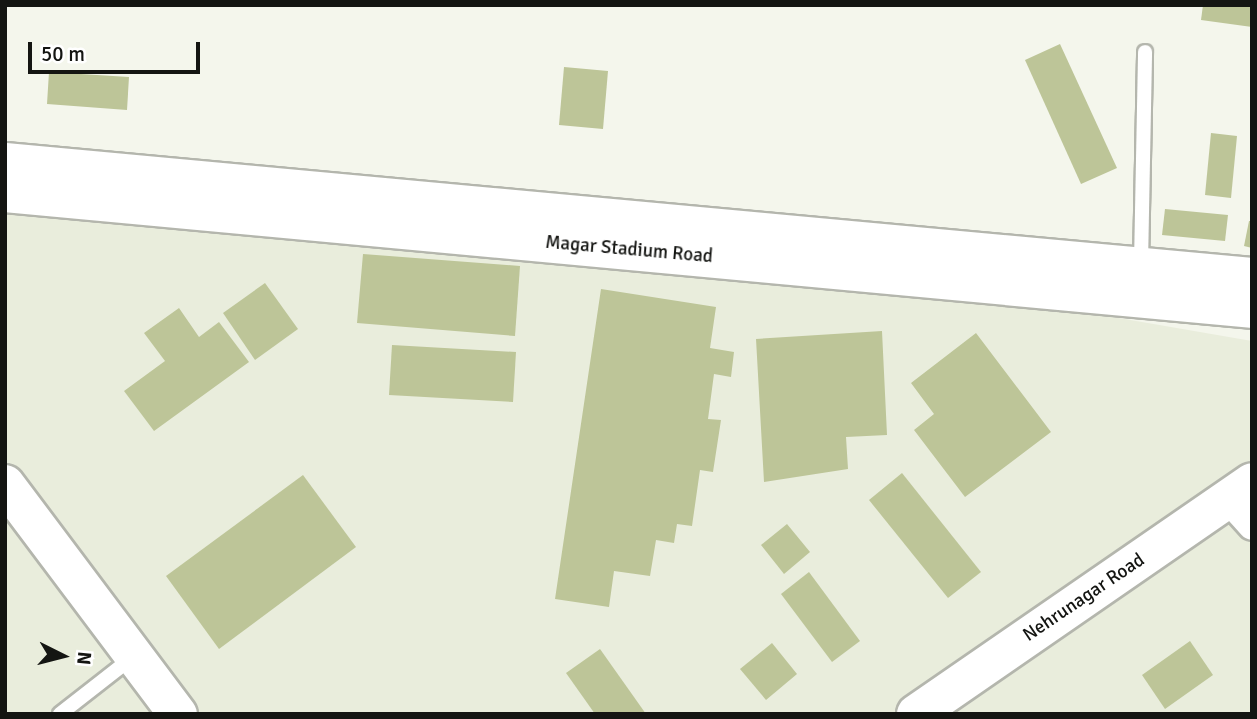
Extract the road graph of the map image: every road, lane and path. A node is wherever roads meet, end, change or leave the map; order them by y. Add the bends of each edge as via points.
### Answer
1 (1145, 52) dead end
2 (5, 162) edge
3 (5, 193) edge
4 (1141, 266) junction
5 (1252, 277) edge
6 (1252, 309) edge
7 (5, 484) edge
8 (1244, 503) edge
9 (134, 656) junction
10 (60, 714) edge
11 (178, 714) edge
12 (916, 714) edge

1 - 4 lane
2 - 4 street, Magar Stadium Road
3 - 6 street, Magar Stadium Road
4 - 5 street, Magar Stadium Road
7 - 9 street
8 - 12 street, Nehrunagar Road
9 - 10 lane
9 - 11 street

